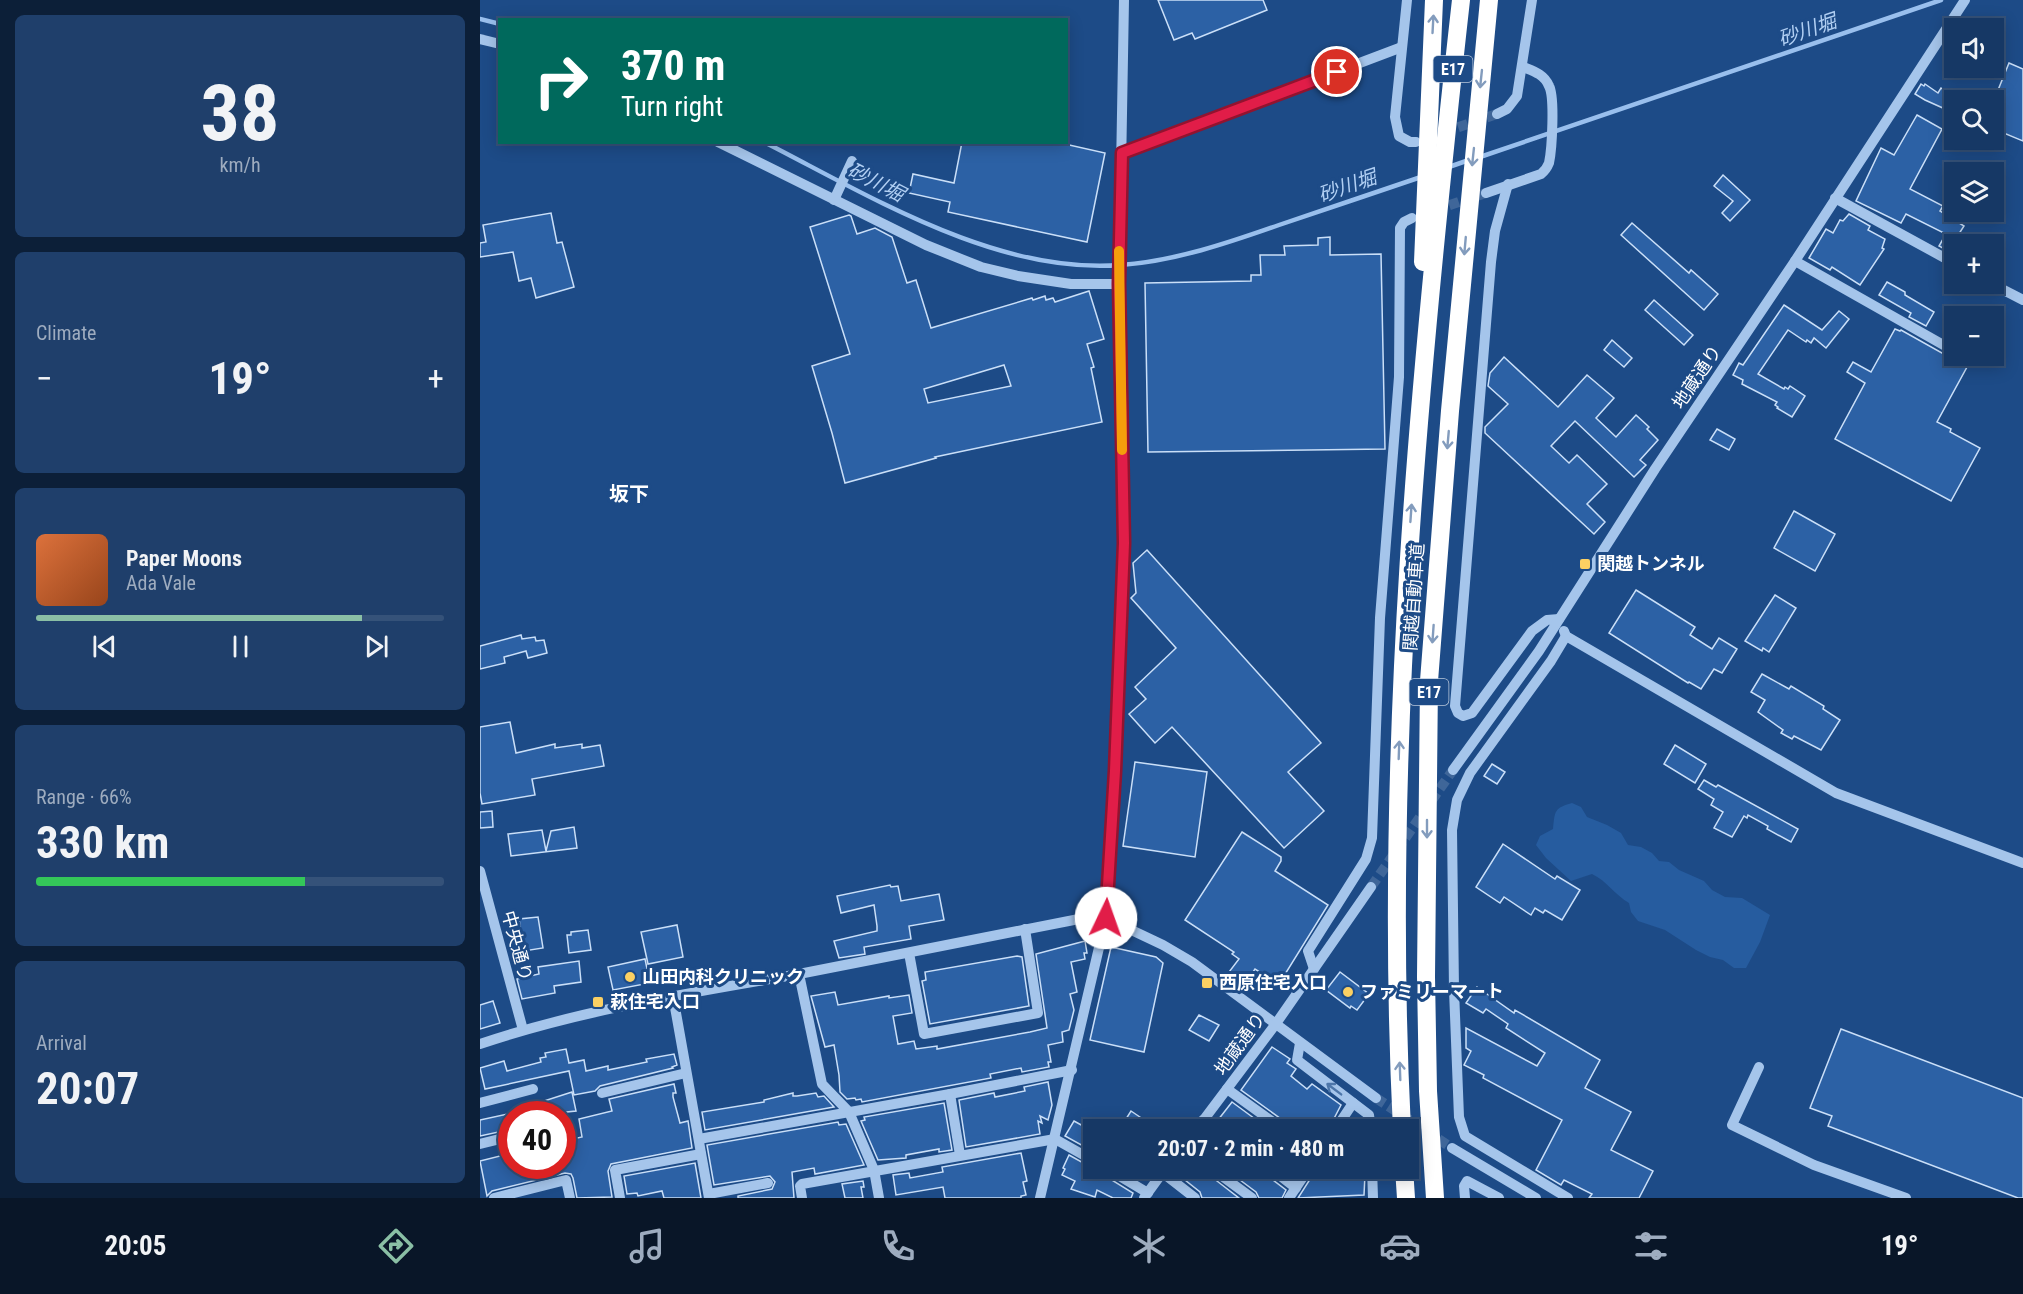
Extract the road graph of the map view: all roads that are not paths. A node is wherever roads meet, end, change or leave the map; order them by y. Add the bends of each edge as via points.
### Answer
1 (1124, 0) edge
2 (1407, 0) edge
3 (1434, 0) edge
4 (1461, 0) edge
5 (1492, 0) edge
6 (1532, 0) edge
7 (1962, 4) edge
8 (480, 39) edge
9 (498, 44) edge
10 (1402, 47) junction
11 (1523, 67) junction
12 (1497, 114) tunnel mouth
13 (722, 144) edge
14 (1422, 144) junction
15 (1122, 153) junction
16 (850, 164) dead end
17 (1508, 184) junction
18 (1478, 190) junction
19 (835, 197) junction
20 (1835, 198) junction
21 (1425, 207) junction
22 (1944, 258) edge
23 (1795, 261) junction
24 (1119, 281) junction
25 (2004, 290) edge
26 (2023, 300) edge
27 (1944, 345) edge
28 (1559, 619) junction
29 (1566, 636) junction
30 (1453, 770) tunnel mouth
31 (2023, 863) edge
32 (480, 871) edge
33 (1371, 887) tunnel mouth
34 (1106, 918) junction
35 (1025, 930) junction
36 (909, 953) junction
37 (1314, 969) junction
38 (799, 974) junction
39 (673, 996) junction
40 (1275, 1025) junction
41 (523, 1030) junction
42 (1300, 1043) junction
43 (480, 1044) edge
44 (1759, 1067) dead end
45 (1072, 1070) junction
46 (686, 1073) junction
47 (533, 1089) dead end
48 (1227, 1089) junction
49 (602, 1093) dead end
50 (950, 1095) junction
51 (1376, 1098) tunnel mouth
52 (480, 1103) edge
53 (1353, 1103) junction
54 (849, 1112) junction
55 (1204, 1119) edge
56 (1269, 1119) edge
57 (1342, 1119) edge
58 (1370, 1119) edge
59 (1402, 1119) edge
60 (699, 1139) junction
61 (1055, 1139) junction
62 (498, 1140) edge
63 (480, 1144) edge
64 (1452, 1148) tunnel mouth
65 (701, 1154) junction
66 (960, 1155) junction
67 (1083, 1155) edge
68 (874, 1170) junction
69 (1122, 1179) edge
70 (1158, 1179) edge
71 (1173, 1179) edge
72 (1226, 1179) edge
73 (1284, 1179) edge
74 (1302, 1179) edge
75 (1372, 1179) edge
76 (1405, 1179) edge
77 (768, 1183) dead end
78 (1296, 1188) junction
79 (709, 1196) edge
80 (1146, 1196) edge
81 (494, 1198) edge
82 (570, 1198) edge
83 (620, 1198) edge
84 (802, 1198) edge
85 (879, 1198) edge
86 (1040, 1198) edge
87 (1195, 1198) edge
88 (1251, 1198) edge
89 (1289, 1198) edge
90 (1373, 1198) edge
91 (1406, 1198) edge
92 (1435, 1198) edge
93 (1465, 1198) edge
94 (1499, 1198) edge
95 (1536, 1198) edge
96 (1568, 1198) edge
97 (1905, 1198) edge

1 - 15 street
2 - 10 street
14 -> 3 highway
4 - 21 highway, E17 via 1445,139
5 -> 18 highway, 関越自動車道 / E17 via 1476,127
6 - 11 street
7 - 20 street, 地蔵通り
8 - 9 street
10 - 14 street via 1396,130 1410,142
10 - 15 street
11 - 12 street via 1513,104
11 - 17 street via 1539,73 1549,83 1550,151 1546,170 1541,174
13 - 19 street
14 - 21 highway
15 - 24 street
16 - 19 street
17 - 18 street
17 - 28 street via 1491,262 1455,706 1458,713 1472,713 1532,631 1547,620
18 -> 92 highway, 関越自動車道 / E17 via 1449,422 1430,681 1426,977
19 - 24 street via 926,244 981,267 1071,284
20 - 22 street
20 - 23 street, 地蔵通り
21 - 37 street via 1400,228 1399,377 1380,618 1372,838 1366,859 1308,951
59 -> 21 highway, 関越自動車道 / E17 via 1397,825 1404,633 1420,407
23 - 27 street
23 - 28 street, 地蔵通り
24 - 34 street via 1124,543
25 - 26 street
28 - 29 street
28 - 30 street, 地蔵通り
29 - 31 street via 1836,793
29 - 96 street via 1470,773 1457,800 1452,830 1452,899 1456,1075 1459,1117 1466,1136
32 - 41 street, 中央通り
33 - 37 street, 地蔵通り
34 - 35 street via 1084,918
34 - 40 street via 1192,962
34 - 45 street
35 - 36 street
35 - 36 street via 1038,1013 924,1034
36 - 38 street
37 - 40 street, 地蔵通り
38 - 39 street
38 - 54 street via 822,1084
39 - 41 street
39 - 46 street
40 - 42 street
40 - 48 street, 地蔵通り
41 - 43 street
42 - 51 street
53 -> 42 street via 1297,1060
44 - 97 street via 1732,1125 1814,1165
45 - 50 street
45 - 61 street
46 - 49 street
46 - 60 street
47 - 52 street
48 - 55 street, 地蔵通り
48 - 56 street
50 - 54 street
50 - 66 street
53 - 57 street
53 - 58 street
54 - 60 street
54 - 68 street
60 - 65 street
61 - 66 street
61 - 67 street
61 - 86 street
62 - 63 street
64 - 95 street
65 - 79 street
65 - 83 street via 615,1170
66 - 68 street
68 - 84 street via 802,1184
68 - 85 street
69 - 80 street
70 - 80 street
71 - 87 street
72 - 88 street
73 - 78 street
74 - 78 street
75 - 90 street
76 - 91 highway
77 - 79 street
78 - 89 street
81 - 82 street via 566,1180
93 - 94 street via 1467,1181

